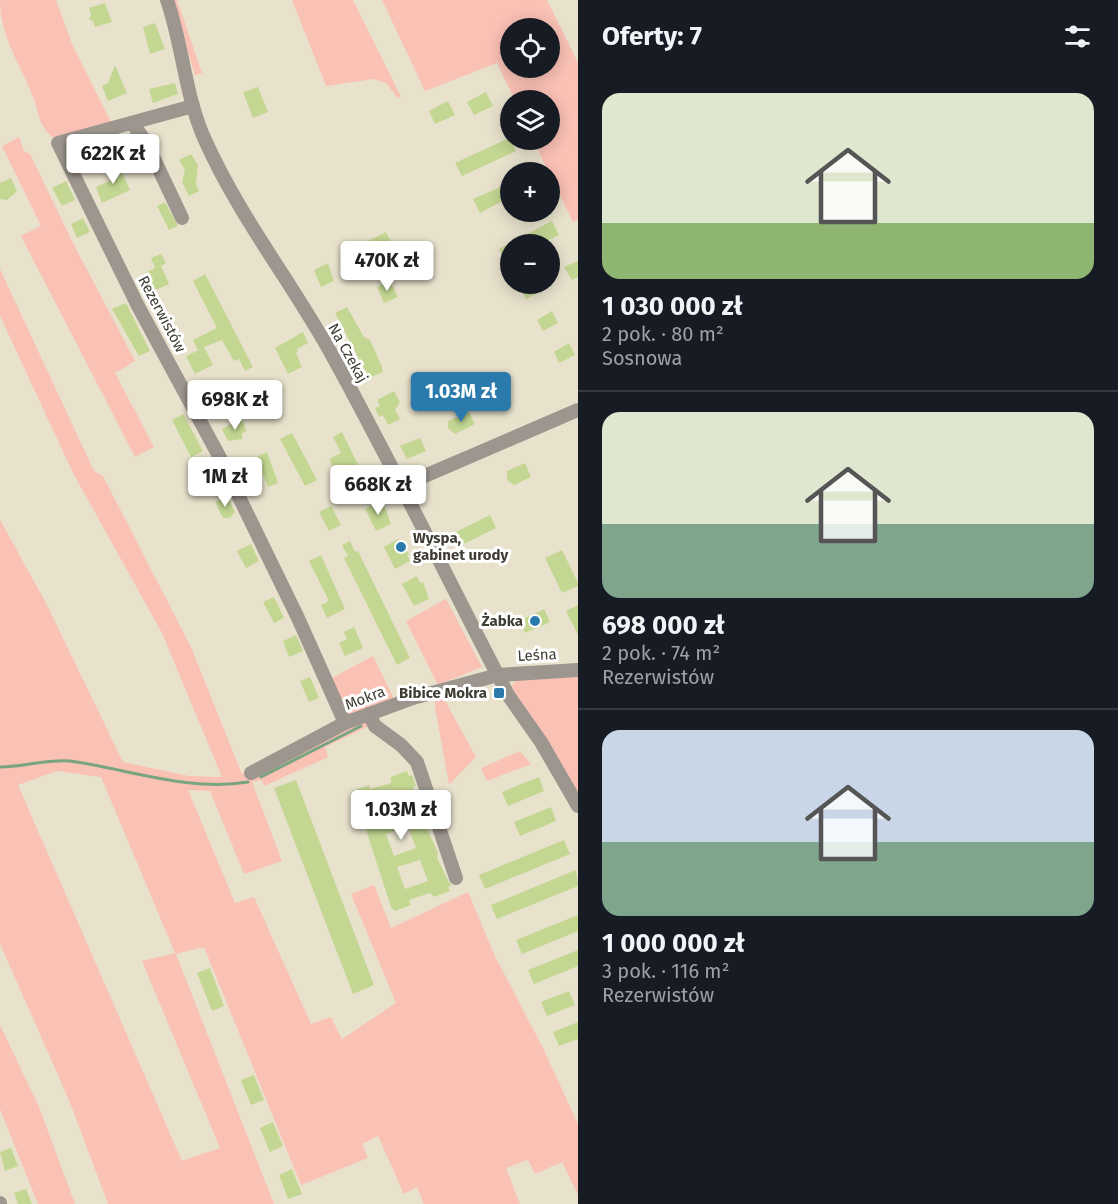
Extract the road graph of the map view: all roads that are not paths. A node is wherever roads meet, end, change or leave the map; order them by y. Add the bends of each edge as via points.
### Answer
1 (167, 0) edge
2 (193, 106) junction
3 (132, 123) junction
4 (182, 218) dead end
5 (578, 410) edge
6 (399, 487) junction
7 (578, 670) edge
8 (498, 675) junction
9 (369, 714) junction
10 (345, 723) junction
11 (252, 773) dead end
12 (578, 806) edge
13 (456, 878) dead end

1 - 2 street, Na Czekaj
2 - 3 street, Rezerwistów
2 - 6 street, Na Czekaj via 223,176 332,355
3 - 4 street via 146,142
3 - 10 street, Rezerwistów via 58,143 138,306 219,456
5 - 6 street
6 - 8 street, Na Czekaj
7 - 8 street, Leśna
8 - 9 street, Mokra
8 - 12 street, Na Czekaj
9 - 10 street, Mokra
9 - 13 street via 375,726 417,762
10 - 11 street, Mokra

